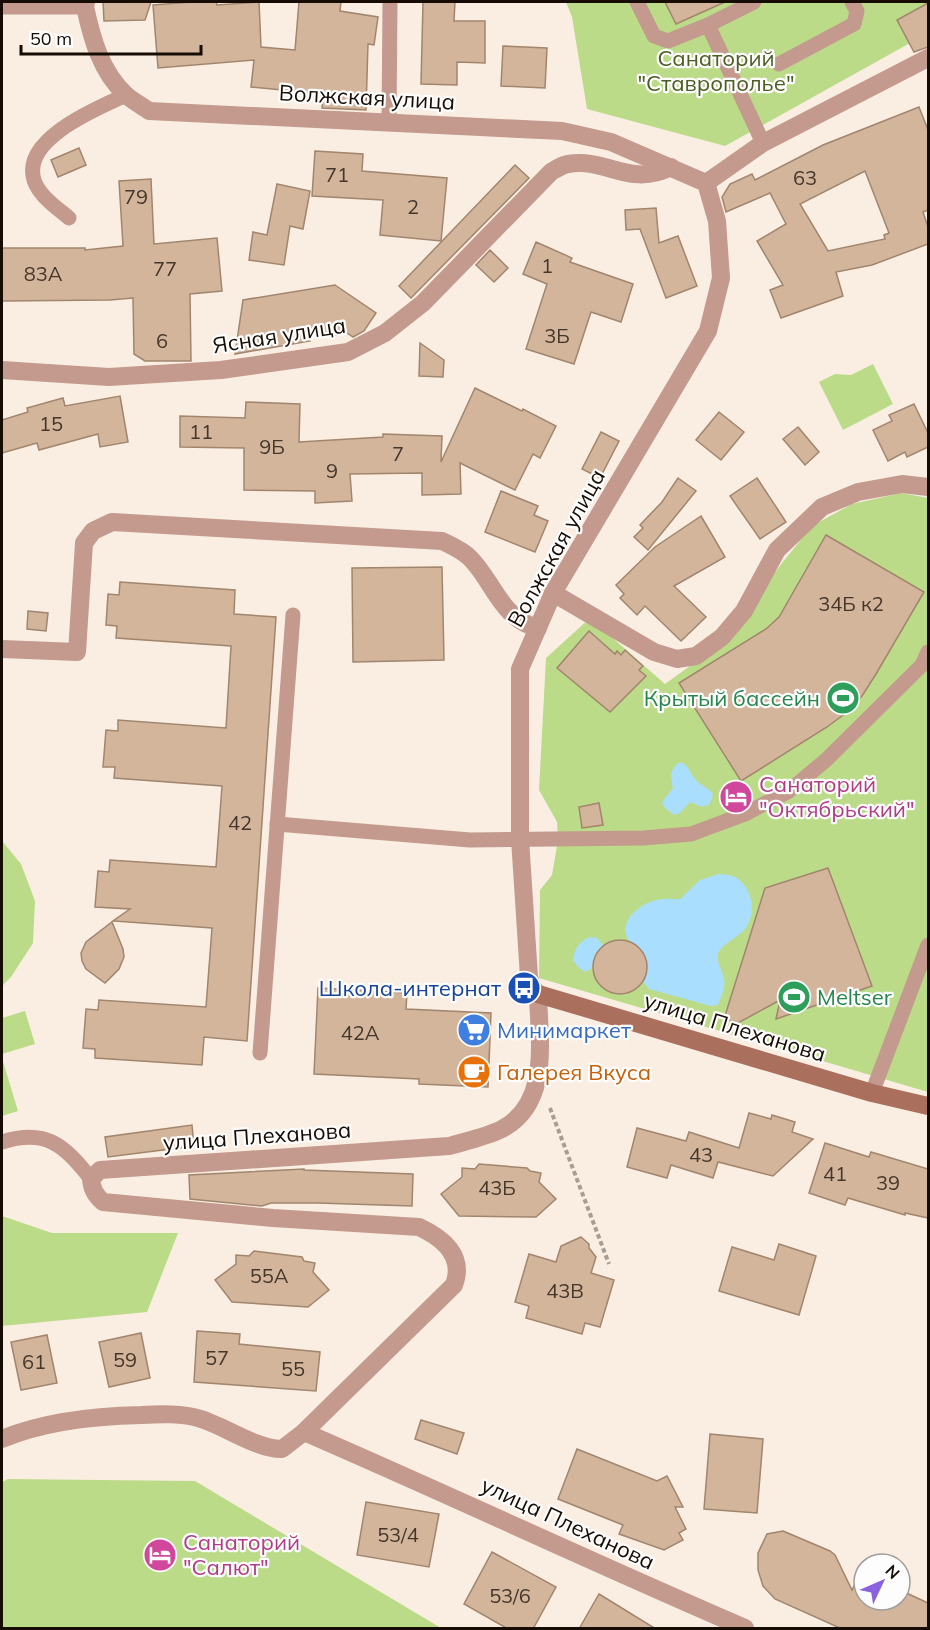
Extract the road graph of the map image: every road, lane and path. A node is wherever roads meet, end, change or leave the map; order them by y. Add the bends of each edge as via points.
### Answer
1 (390, 2) edge
2 (637, 2) edge
3 (754, 2) edge
4 (852, 2) edge
5 (85, 4) edge
6 (2, 7) edge
7 (708, 25) junction
8 (928, 58) edge
9 (779, 64) dead end
10 (126, 94) junction
11 (389, 122) junction
12 (764, 143) junction
13 (671, 167) junction
14 (706, 183) junction
15 (69, 218) dead end
16 (2, 370) edge
17 (928, 487) edge
18 (553, 593) junction
19 (293, 615) dead end
20 (538, 628) junction
21 (2, 649) edge
22 (926, 659) edge
23 (277, 824) junction
24 (520, 839) junction
25 (928, 945) edge
26 (538, 994) junction
27 (260, 1053) dead end
28 (539, 1079) junction
29 (872, 1093) junction
30 (928, 1106) edge
31 (2, 1143) edge
32 (91, 1179) junction
33 (609, 1264) dead end
34 (304, 1432) junction
35 (2, 1439) edge
36 (745, 1629) edge

1 - 11 lane
2 - 7 lane via 654,36 668,41
3 - 7 lane
4 - 9 lane via 857,11 854,24
5 - 6 lane
5 - 10 street, Волжская улица via 92,41
7 - 12 lane
8 - 12 street
10 - 11 street, Волжская улица via 149,111
10 - 15 lane via 72,121 36,157 33,176 42,195
11 - 13 street, Волжская улица via 562,130 611,142
12 - 14 street
13 - 14 street, Волжская улица
13 - 16 street, Ясная улица via 657,174 632,175 585,163 566,164 551,172 423,303 384,333 348,352 221,370 109,377
14 - 18 street, Волжская улица via 717,221 721,278 708,331
17 - 18 street via 902,484 858,492 822,507 777,550 744,611 722,637 696,656 677,659 654,652
18 - 20 street, Волжская улица
19 - 23 lane
20 - 21 street via 517,619 471,559 442,541 112,522 93,531 84,543 77,652
20 - 24 street, Волжская улица via 520,669
22 - 24 lane via 826,760 789,791 746,814 691,834
23 - 24 lane via 470,840
23 - 27 lane
24 - 26 street, Волжская улица via 529,977
25 - 29 lane
26 - 28 street, улица Плеханова
26 - 29 street, улица Плеханова
28 - 32 street, улица Плеханова via 520,1117 501,1129 449,1146 100,1170
28 - 33 path
29 - 30 street, улица Плеханова
31 - 32 lane via 37,1136 57,1145
32 - 34 street via 97,1197 104,1202 419,1227 436,1235 449,1248 458,1275 454,1285
34 - 35 street via 288,1446 274,1450 197,1418 166,1414 97,1416
34 - 36 street, улица Плеханова

